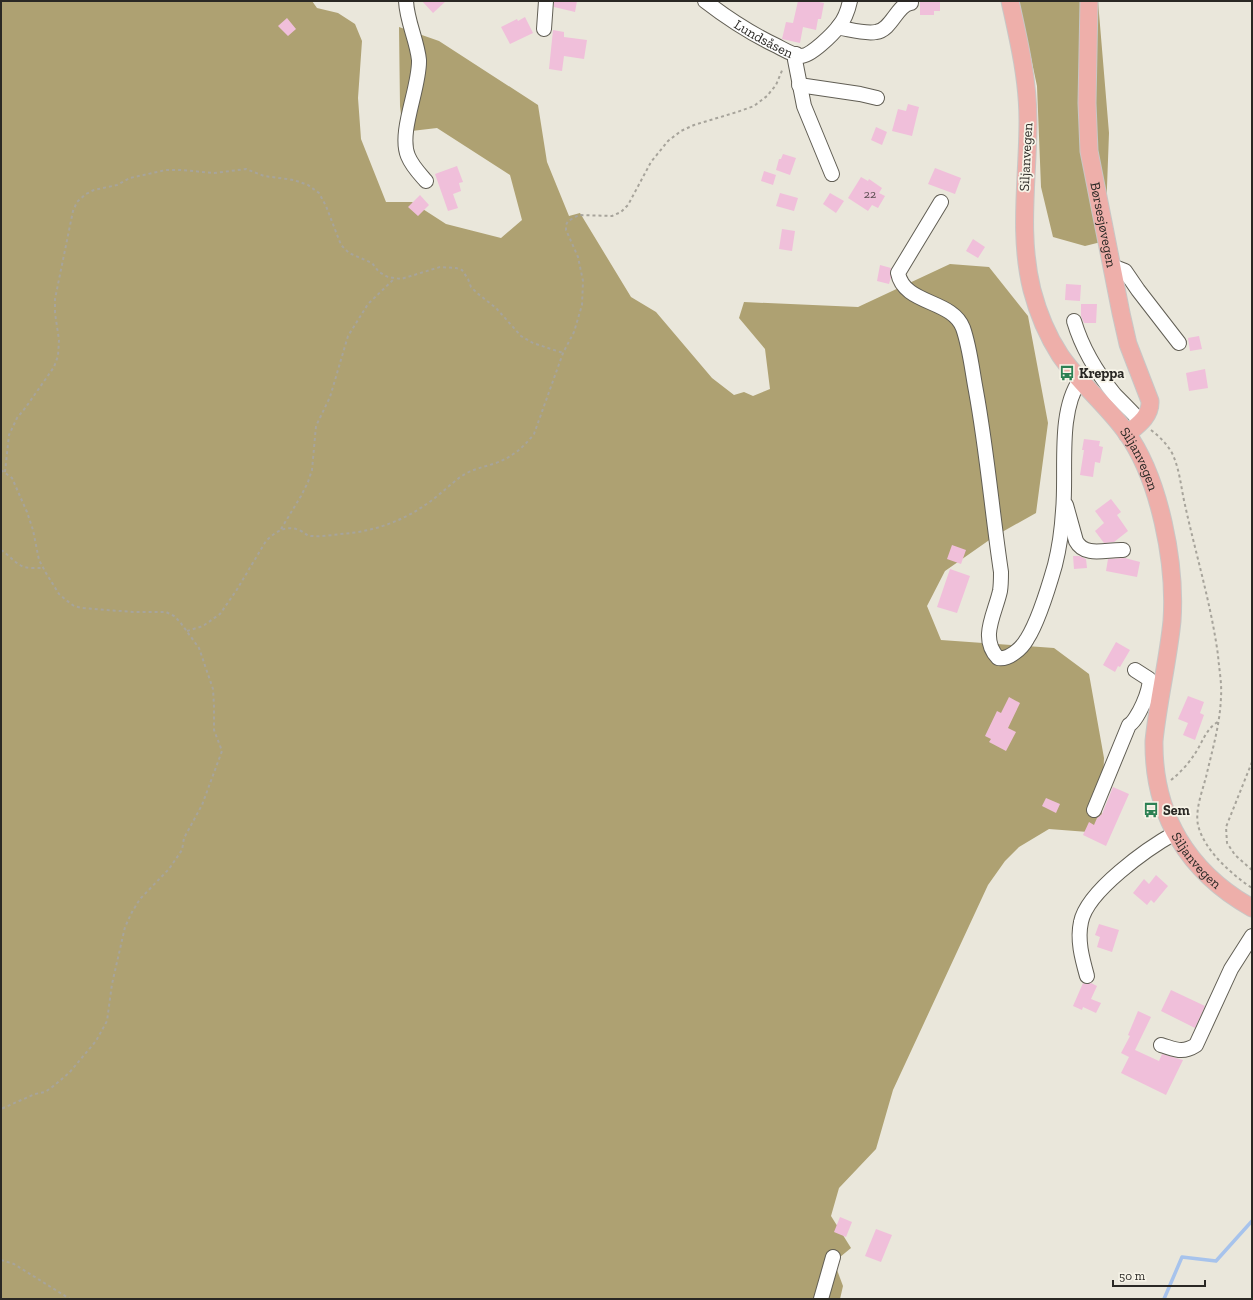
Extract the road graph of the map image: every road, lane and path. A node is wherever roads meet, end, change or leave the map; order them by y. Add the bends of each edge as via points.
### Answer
1 (406, 1) edge
2 (546, 1) edge
3 (705, 1) edge
4 (850, 1) edge
5 (1010, 1) edge
6 (1089, 1) edge
7 (911, 3) dead end
8 (839, 26) junction
9 (544, 29) dead end
10 (796, 54) junction
11 (800, 86) junction
12 (877, 98) dead end
13 (832, 174) dead end
14 (426, 181) dead end
15 (941, 202) dead end
16 (1112, 266) junction
17 (395, 278) junction
18 (1074, 321) dead end
19 (1179, 342) dead end
20 (563, 353) junction
21 (1080, 380) junction
22 (1141, 422) junction
23 (1127, 434) junction
24 (1, 470) edge
25 (5, 472) junction
26 (1064, 502) junction
27 (280, 530) junction
28 (1, 550) edge
29 (1123, 550) dead end
30 (43, 568) junction
31 (187, 630) junction
32 (1135, 670) dead end
33 (1219, 721) dead end
34 (1133, 723) junction
35 (1155, 730) junction
36 (1252, 762) edge
37 (1157, 786) junction
38 (1094, 810) dead end
39 (1175, 833) junction
40 (1252, 870) edge
41 (1252, 908) edge
42 (1252, 936) edge
43 (1087, 976) dead end
44 (1161, 1045) dead end
45 (1, 1109) edge
46 (833, 1257) dead end
47 (1, 1260) edge
48 (70, 1299) edge
49 (821, 1299) edge

1 - 14 street via 418,51 419,67 405,147 411,162
2 - 9 street
3 - 10 street, Lundsåsen via 752,34
4 - 8 street, Lundsåsen
5 - 21 main road, Siljanvegen via 1026,75 1028,104 1024,224 1029,275 1044,326 1060,356
6 - 16 main road, Børsesjøvegen via 1086,104 1088,136
7 - 8 street via 902,8 888,26 876,32
8 - 10 street, Lundsåsen via 807,54
10 - 11 street
10 - 20 path via 783,68 776,85 754,106 694,125 680,131 668,141 651,162 628,205 621,212 612,216 579,215 568,221 566,230 578,257 583,281 582,305 574,332
11 - 12 street
11 - 13 street via 804,106
15 - 26 street via 898,277 913,295 948,311 962,327 983,429 1001,572 1000,590 988,638 990,648 998,658 1007,657 1015,652 1027,640 1033,628 1055,564
16 - 19 street via 1126,271
16 - 22 main road, Børsesjøvegen via 1128,344 1150,401 1149,411
17 - 20 path via 400,280 440,267 462,270 477,294 496,308 520,336
17 - 25 path via 379,272 372,263 350,253 341,245 319,193 308,185 294,180 264,176 246,169 214,174 166,170 130,178 117,185 90,192 77,202 73,212 55,299 58,356 54,367 14,424 9,435
17 - 27 path via 368,304 348,336 330,397 316,426 312,470 308,482
18 - 22 street via 1083,346 1098,371
20 - 27 path via 534,434 518,452 497,463 470,471 415,512 369,531 312,536 295,529
21 - 23 main road, Siljanvegen via 1114,416
21 - 26 street via 1074,388 1067,419
22 - 23 main road, Børsesjøvegen
23 - 35 main road, Siljanvegen via 1140,456 1153,488 1166,538 1171,572 1172,621
24 - 25 path
25 - 30 path via 12,478 27,512
26 - 29 street via 1079,546 1088,551
27 - 31 path via 266,541 220,614 203,626
28 - 30 path via 20,565
30 - 31 path via 60,594 74,606 108,611 166,612 174,616
31 - 45 path via 199,648 213,689 214,730 222,751 202,805 187,832 176,860 140,899 125,927 112,984 107,1021 96,1041 69,1073 51,1088
32 - 34 street via 1145,675 1150,682 1142,707
33 - 37 path via 1177,776
34 - 35 street
34 - 38 street via 1129,725
35 - 37 main road, Siljanvegen
36 - 40 path via 1226,828 1227,843 1235,855
37 - 39 main road, Siljanvegen via 1164,811
39 - 41 main road, Siljanvegen via 1190,857 1205,874
39 - 43 street via 1148,850 1103,886 1084,912 1079,938
42 - 44 street via 1232,968 1196,1045 1182,1051
46 - 49 street
47 - 48 path via 14,1264

